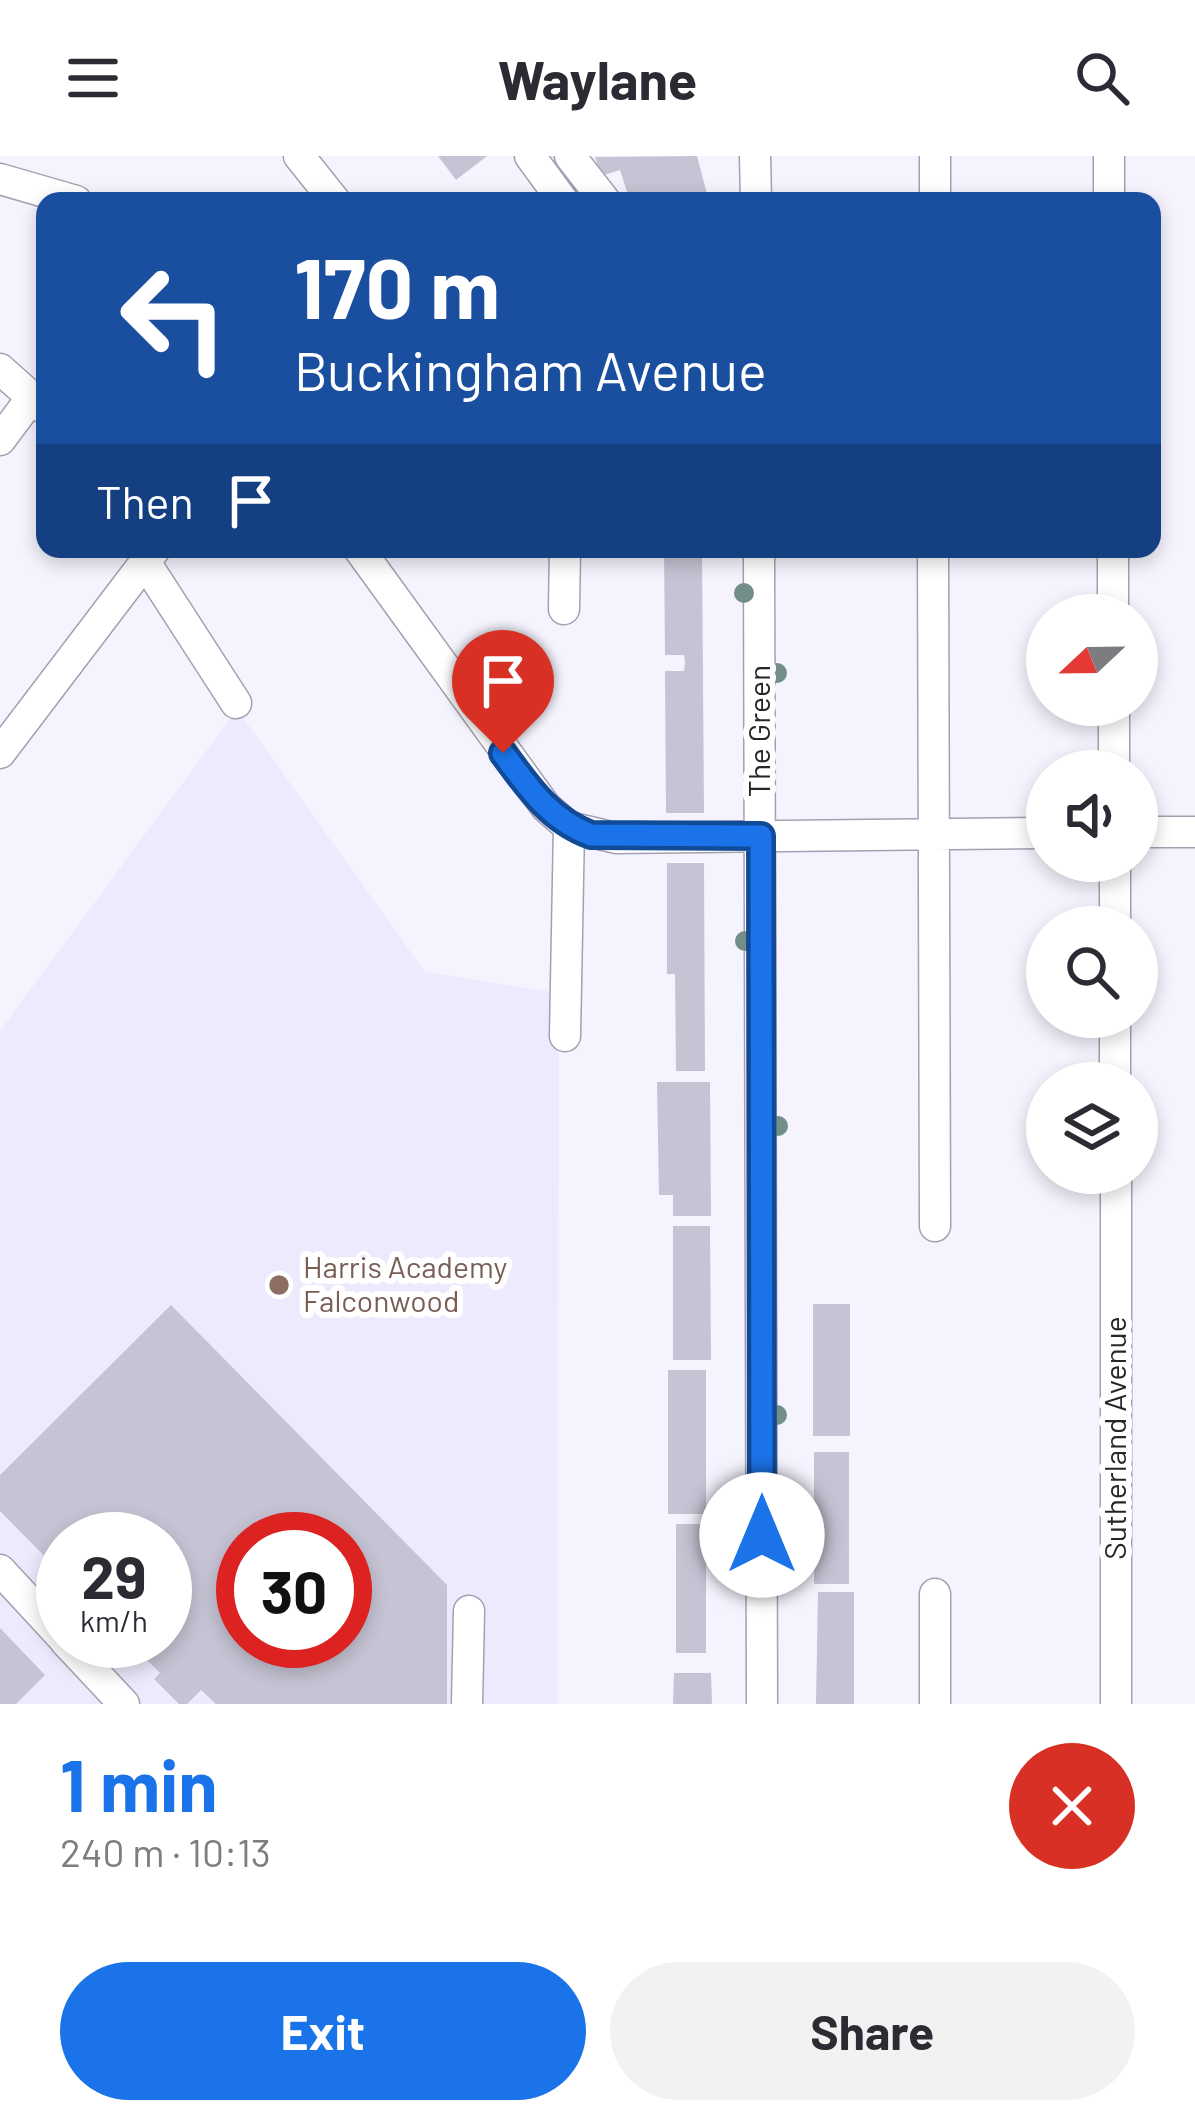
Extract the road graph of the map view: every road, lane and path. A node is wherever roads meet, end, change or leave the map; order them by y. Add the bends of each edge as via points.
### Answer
1 (299, 156) edge
2 (530, 156) edge
3 (570, 156) edge
4 (755, 156) edge
5 (935, 156) edge
6 (1109, 156) edge
7 (0, 179) edge
8 (45, 192) edge
9 (328, 192) edge
10 (547, 192) edge
11 (598, 192) edge
12 (756, 192) edge
13 (935, 192) edge
14 (1109, 192) edge
15 (0, 369) edge
16 (36, 399) edge
17 (36, 405) edge
18 (0, 440) edge
19 (146, 558) edge
20 (151, 558) edge
21 (365, 558) edge
22 (565, 558) edge
23 (759, 558) edge
24 (933, 558) edge
25 (1113, 558) edge
26 (1113, 594) edge
27 (565, 609) dead end
28 (236, 703) dead end
29 (0, 753) edge
30 (569, 827) junction
31 (1158, 832) edge
32 (1195, 832) edge
33 (1026, 833) edge
34 (931, 835) junction
35 (761, 836) junction
36 (565, 1036) dead end
37 (1116, 1194) edge
38 (935, 1226) dead end
39 (0, 1570) edge
40 (935, 1594) dead end
41 (36, 1609) edge
42 (469, 1611) dead end
43 (90, 1668) edge
44 (124, 1704) edge
45 (467, 1704) edge
46 (762, 1704) edge
47 (935, 1704) edge
48 (1116, 1704) edge

1 - 9 street
2 - 10 street
3 - 11 street
4 - 12 street
5 - 13 street
6 - 14 street
7 - 8 street
15 - 16 street
17 - 18 street
19 - 29 street
20 - 28 street
21 - 30 street via 526,785
22 - 27 street
23 - 35 street, The Green
24 - 34 street
25 - 26 street
30 - 35 street via 616,838
30 - 36 street
31 - 32 street
33 - 34 street
34 - 35 street
34 - 38 street
35 - 46 street, The Green
37 - 48 street, Sutherland Avenue
39 - 41 street
40 - 47 street
42 - 45 street
43 - 44 street

